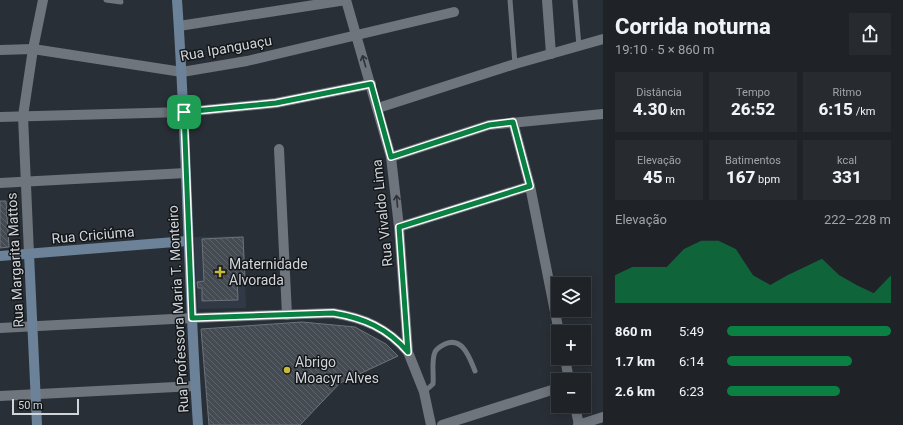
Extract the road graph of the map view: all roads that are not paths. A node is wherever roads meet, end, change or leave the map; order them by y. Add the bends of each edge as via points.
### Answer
1 (43, 0) edge
2 (106, 0) edge
3 (178, 0) edge
4 (346, 0) edge
5 (510, 0) edge
6 (547, 0) edge
7 (575, 0) edge
8 (121, 2) dead end
9 (454, 12) dead end
10 (179, 26) junction
11 (357, 34) junction
12 (603, 39) edge
13 (579, 46) junction
14 (33, 49) junction
15 (0, 50) edge
16 (551, 54) junction
17 (515, 64) junction
18 (182, 72) junction
19 (371, 84) junction
20 (378, 108) junction
21 (184, 112) junction
22 (603, 114) edge
23 (24, 116) junction
24 (0, 117) edge
25 (513, 122) junction
26 (279, 149) dead end
27 (391, 157) junction
28 (186, 173) junction
29 (26, 182) junction
30 (0, 183) edge
31 (530, 186) junction
32 (399, 227) junction
33 (188, 241) junction
34 (29, 254) junction
35 (0, 256) edge
36 (287, 314) junction
37 (192, 318) junction
38 (558, 325) edge
39 (32, 326) junction
40 (0, 328) edge
41 (408, 352) junction
42 (475, 371) dead end
43 (195, 386) junction
44 (551, 390) edge
45 (424, 392) junction
46 (36, 394) junction
47 (0, 396) edge
48 (576, 413) edge
49 (603, 417) edge
50 (38, 425) edge
51 (198, 425) edge
52 (431, 425) edge
53 (442, 425) edge
54 (579, 425) edge

1 - 14 street, Rua Margarita Mattos
2 - 8 lane
3 - 10 street, Rua Professora Maria T. Monteiro
4 - 10 street
4 - 11 street, Rua Vivaldo Lima
5 - 17 lane
6 - 16 street
7 - 13 lane
9 - 11 street, Rua Ipanguaçu
10 - 18 street, Rua Professora Maria T. Monteiro
11 - 18 street, Rua Ipanguaçu via 247,61
19 -> 11 street, Rua Vivaldo Lima
12 - 13 street
13 - 16 street
14 - 15 street, Rua Ipanguaçu
14 - 18 street, Rua Ipanguaçu
14 - 23 street, Rua Margarita Mattos
16 - 17 street
17 - 20 street
18 - 21 street, Rua Professora Maria T. Monteiro
19 - 20 street, Rua Vivaldo Lima
19 - 21 street via 276,103
20 - 27 street, Rua Vivaldo Lima
21 - 23 street
21 - 28 street, Rua Professora Maria T. Monteiro
22 - 25 street
23 - 24 street
23 - 29 street, Rua Margarita Mattos
25 - 27 street via 489,125
25 - 31 street
26 - 36 street
32 -> 27 street, Rua Vivaldo Lima
28 - 29 street
28 - 33 street, Rua Professora Maria T. Monteiro
29 - 30 street
29 - 34 street, Rua Margarita Mattos
31 - 32 street
31 - 38 street
32 - 41 street, Rua Vivaldo Lima
33 - 34 street, Rua Criciúma
33 - 37 street, Rua Professora Maria T. Monteiro
34 - 35 street, Rua Criciúma
34 - 39 street, Rua Margarita Mattos
36 - 37 street
36 - 41 street via 333,313 353,316 371,322 387,332
37 - 39 street
37 - 43 street, Rua Professora Maria T. Monteiro
39 - 40 street
39 - 46 street, Rua Margarita Mattos
41 - 45 street, Rua Vivaldo Lima
42 - 45 lane via 462,346 448,343 435,352 433,384
43 - 46 street
43 - 51 street, Rua Professora Maria T. Monteiro
44 - 53 street
45 - 52 street, Rua Vivaldo Lima
46 - 47 street
46 - 50 street, Rua Margarita Mattos
48 - 54 street
49 - 54 street

